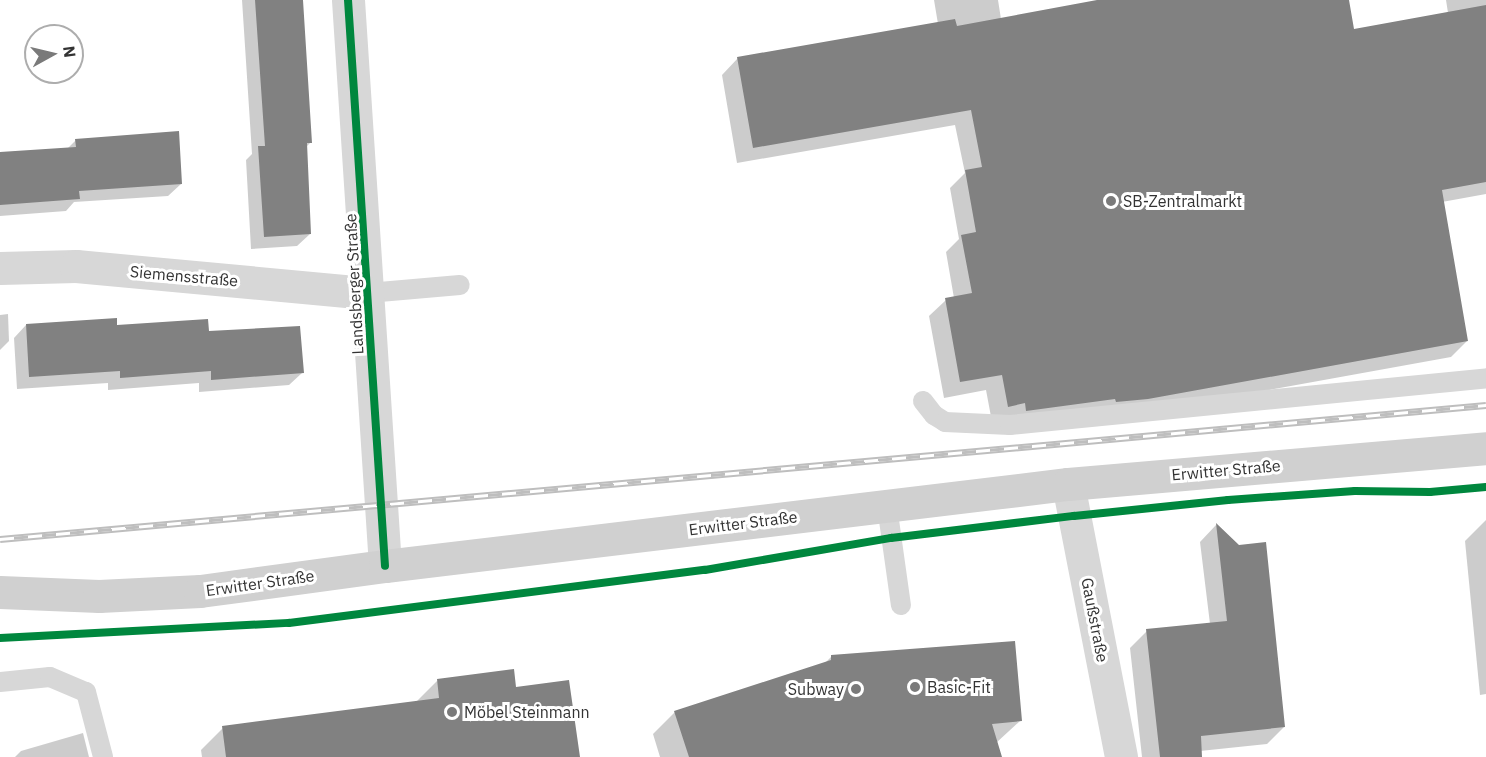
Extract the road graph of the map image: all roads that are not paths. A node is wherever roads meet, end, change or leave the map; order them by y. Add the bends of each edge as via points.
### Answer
1 (348, 0) edge
2 (0, 268) edge
3 (460, 285) dead end
4 (368, 293) junction
5 (1486, 378) edge
6 (923, 401) dead end
7 (1486, 448) edge
8 (1068, 484) junction
9 (887, 506) junction
10 (385, 566) junction
11 (0, 592) edge
12 (901, 605) dead end
13 (0, 682) edge
14 (103, 757) edge
15 (1121, 757) edge

1 - 4 street, Landsberger Straße
2 - 4 street, Siemensstraße via 76,266
3 - 4 lane
4 - 10 street, Landsberger Straße
5 - 6 lane via 1010,425 945,422
7 - 8 main road, Erwitter Straße
8 - 9 main road, Erwitter Straße
8 - 15 street, Gaußstraße
9 - 10 main road, Erwitter Straße
9 - 12 lane
10 - 11 main road, Erwitter Straße via 200,591 99,596
13 - 14 lane via 50,676 86,692

